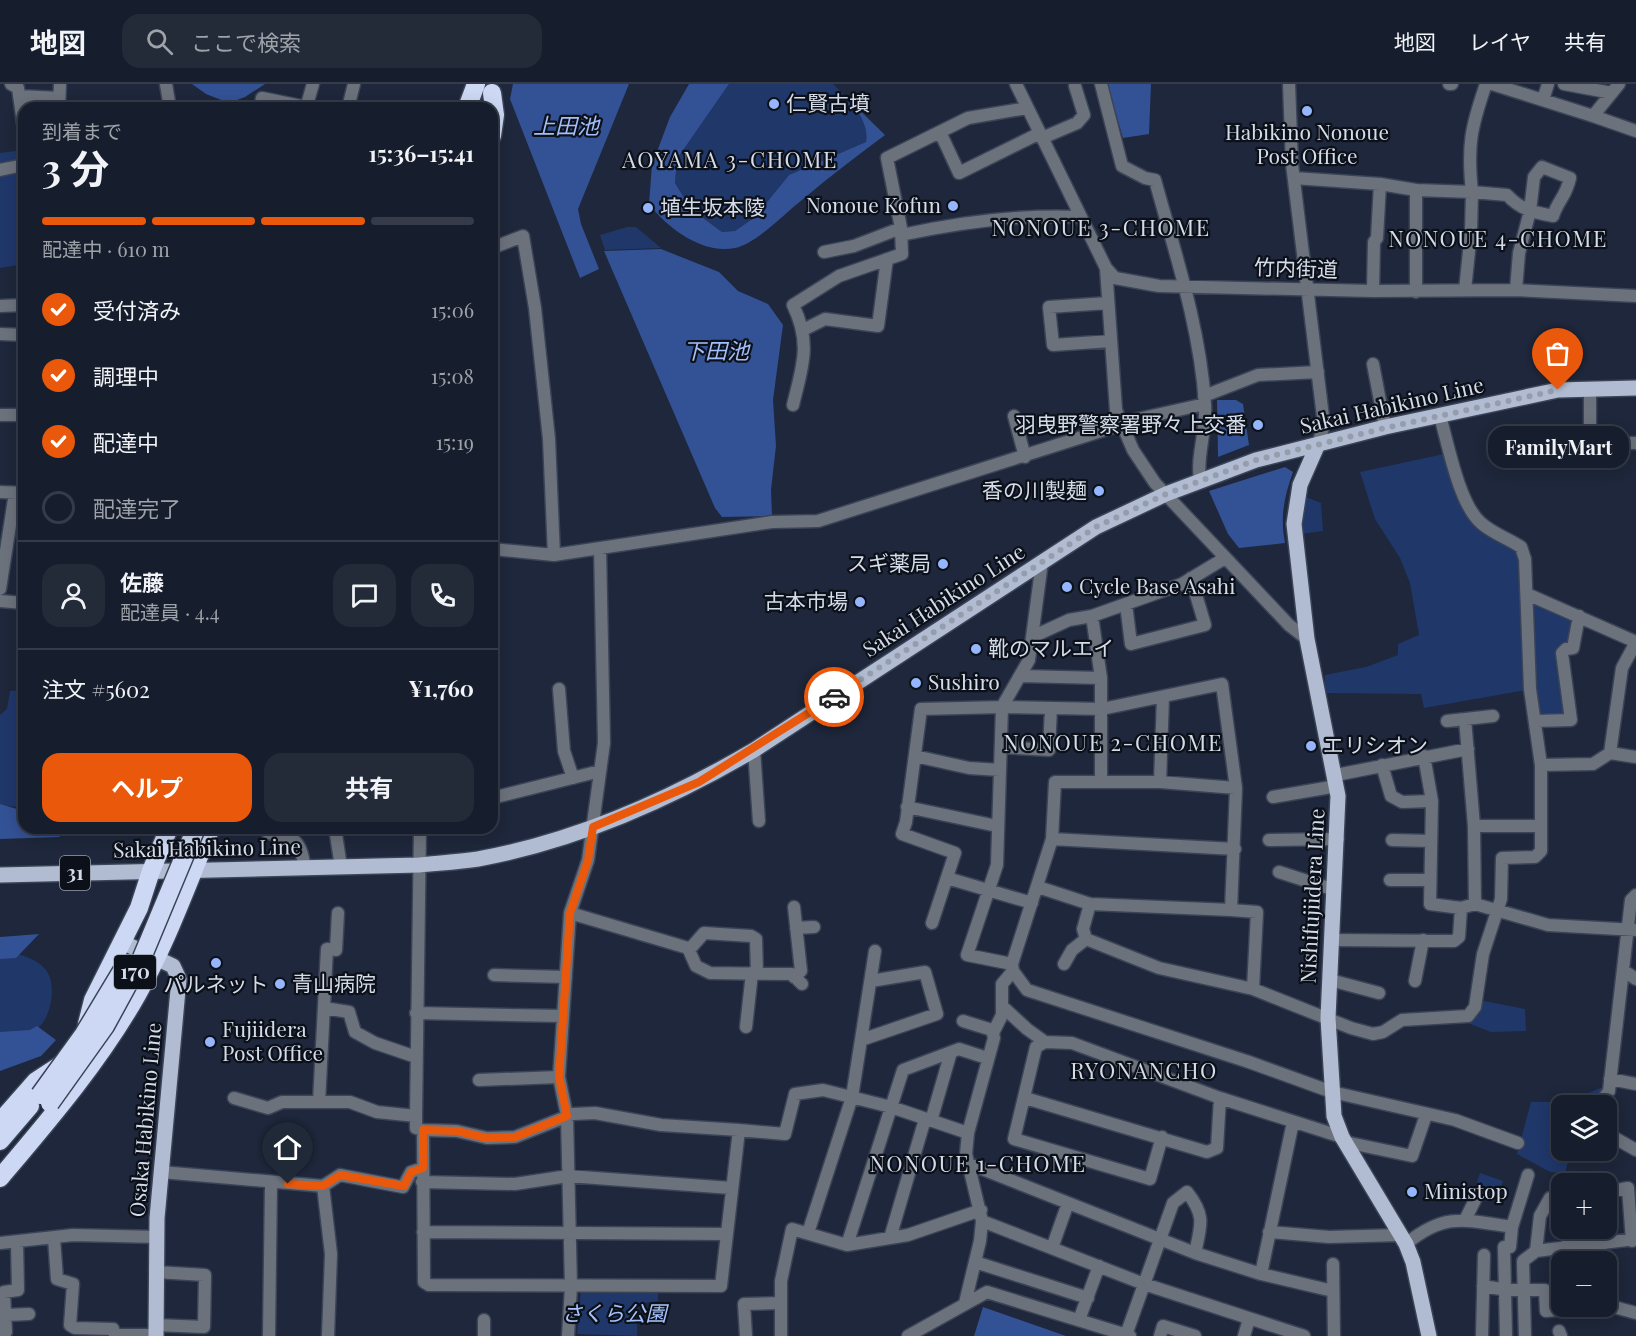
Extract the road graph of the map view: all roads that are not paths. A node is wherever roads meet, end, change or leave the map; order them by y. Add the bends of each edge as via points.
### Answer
1 (11, 84) edge
2 (60, 84) edge
3 (166, 84) edge
4 (313, 84) edge
5 (354, 84) edge
6 (1016, 84) edge
7 (1101, 84) edge
8 (1289, 84) edge
9 (1486, 84) edge
10 (1492, 84) edge
11 (1548, 84) edge
12 (1564, 84) edge
13 (1075, 86) dead end
14 (1616, 88) edge
15 (486, 91) edge
16 (19, 96) junction
17 (1543, 100) junction
18 (20, 102) edge
19 (53, 102) edge
20 (59, 102) edge
21 (169, 102) edge
22 (261, 102) edge
23 (280, 102) edge
24 (308, 102) edge
25 (350, 102) edge
26 (474, 102) edge
27 (1027, 108) junction
28 (1593, 116) junction
29 (1636, 131) edge
30 (940, 132) junction
31 (1041, 136) junction
32 (18, 166) edge
33 (0, 170) edge
34 (1294, 178) junction
35 (1380, 184) junction
36 (1416, 190) junction
37 (1472, 192) junction
38 (1081, 217) junction
39 (901, 232) junction
40 (498, 246) edge
41 (824, 252) dead end
42 (887, 259) junction
43 (1106, 267) junction
44 (1184, 285) junction
45 (1310, 289) junction
46 (1465, 290) junction
47 (1516, 290) junction
48 (1373, 291) junction
49 (1416, 292) junction
50 (1636, 296) edge
51 (1108, 303) junction
52 (18, 305) edge
53 (0, 306) edge
54 (803, 330) junction
55 (0, 334) edge
56 (18, 335) edge
57 (1111, 341) junction
58 (1373, 364) dead end
59 (1318, 372) junction
60 (1590, 388) junction
61 (1636, 388) edge
62 (1204, 400) junction
63 (793, 405) dead end
64 (0, 415) edge
65 (18, 415) edge
66 (1014, 416) dead end
67 (1440, 416) junction
68 (1120, 424) junction
69 (1385, 428) junction
70 (1636, 443) edge
71 (1318, 444) junction
72 (1025, 457) junction
73 (1200, 481) junction
74 (18, 491) edge
75 (0, 492) edge
76 (1166, 494) junction
77 (18, 509) edge
78 (600, 548) junction
79 (498, 550) edge
80 (554, 555) junction
81 (1225, 558) junction
82 (1042, 562) junction
83 (1191, 578) junction
84 (0, 589) edge
85 (1527, 594) junction
86 (0, 601) edge
87 (18, 602) edge
88 (1126, 604) junction
89 (1092, 616) junction
90 (1580, 616) junction
91 (1032, 637) junction
92 (1307, 639) junction
93 (1636, 642) edge
94 (1021, 676) junction
95 (1101, 678) junction
96 (559, 689) dead end
97 (1163, 697) junction
98 (1002, 707) junction
99 (1051, 708) junction
100 (1102, 709) junction
101 (1493, 716) dead end
102 (1465, 719) junction
103 (1447, 722) dead end
104 (1536, 722) junction
105 (1000, 747) junction
106 (1468, 749) junction
107 (754, 750) junction
108 (1610, 753) junction
109 (915, 756) junction
110 (1424, 756) junction
111 (1636, 757) edge
112 (1382, 765) junction
113 (1541, 765) junction
114 (1000, 770) junction
115 (600, 771) junction
116 (573, 778) junction
117 (1337, 780) junction
118 (1101, 781) junction
119 (1160, 782) junction
120 (1236, 788) junction
121 (1273, 796) dead end
122 (498, 797) edge
123 (1432, 801) junction
124 (907, 807) junction
125 (759, 821) dead end
126 (997, 826) junction
127 (1474, 826) junction
128 (1541, 826) junction
129 (593, 827) junction
130 (166, 834) edge
131 (181, 834) edge
132 (194, 834) edge
133 (208, 834) edge
134 (275, 834) edge
135 (336, 834) edge
136 (420, 834) edge
137 (1053, 839) junction
138 (1338, 839) junction
139 (1269, 840) dead end
140 (1392, 840) dead end
141 (1431, 841) junction
142 (1235, 849) junction
143 (419, 865) junction
144 (341, 867) junction
145 (305, 868) junction
146 (150, 871) junction
147 (192, 871) junction
148 (1279, 872) dead end
149 (0, 875) edge
150 (947, 878) junction
151 (1390, 880) dead end
152 (1431, 880) junction
153 (1038, 887) junction
154 (1335, 890) junction
155 (987, 891) junction
156 (1636, 895) edge
157 (1032, 903) junction
158 (1090, 904) junction
159 (1475, 904) junction
160 (794, 907) dead end
161 (1461, 908) junction
162 (1232, 910) junction
163 (1496, 911) junction
164 (338, 913) dead end
165 (570, 913) junction
166 (932, 923) dead end
167 (814, 927) dead end
168 (796, 928) junction
169 (1632, 929) edge
170 (1086, 939) junction
171 (1333, 940) junction
172 (1422, 940) junction
173 (123, 942) junction
174 (689, 950) junction
175 (875, 951) dead end
176 (156, 956) junction
177 (1064, 964) dead end
178 (1013, 968) junction
179 (1623, 970) junction
180 (754, 974) junction
181 (494, 975) dead end
182 (566, 977) junction
183 (1636, 979) edge
184 (1330, 980) junction
185 (871, 981) junction
186 (1415, 981) dead end
187 (1253, 989) junction
188 (1379, 993) dead end
189 (1003, 1007) junction
190 (324, 1008) junction
191 (416, 1013) junction
192 (563, 1017) junction
193 (1328, 1018) junction
194 (963, 1021) dead end
195 (746, 1027) dead end
196 (993, 1033) junction
197 (861, 1040) junction
198 (1045, 1042) junction
199 (951, 1052) junction
200 (416, 1057) junction
201 (987, 1058) junction
202 (559, 1077) junction
203 (1610, 1079) junction
204 (479, 1080) dead end
205 (1636, 1084) edge
206 (1332, 1092) junction
207 (1607, 1095) edge
208 (852, 1097) junction
209 (234, 1098) dead end
210 (1025, 1098) junction
211 (1220, 1098) junction
212 (45, 1099) junction
213 (319, 1102) junction
214 (891, 1107) junction
215 (1426, 1115) junction
216 (416, 1116) junction
217 (567, 1116) junction
218 (928, 1120) junction
219 (0, 1122) edge
220 (1293, 1122) junction
221 (423, 1130) junction
222 (739, 1130) junction
223 (968, 1133) junction
224 (1162, 1137) junction
225 (1617, 1139) edge
226 (1344, 1140) junction
227 (0, 1142) edge
228 (1518, 1143) dead end
229 (1636, 1150) edge
230 (0, 1161) edge
231 (967, 1163) junction
232 (423, 1168) junction
233 (161, 1172) junction
234 (1528, 1175) dead end
235 (568, 1176) junction
236 (0, 1178) edge
237 (422, 1182) junction
238 (271, 1184) junction
239 (323, 1186) junction
240 (731, 1188) junction
241 (1617, 1190) edge
242 (1478, 1194) dead end
243 (1551, 1198) edge
244 (1068, 1203) junction
245 (982, 1215) junction
246 (1465, 1220) junction
247 (1512, 1227) junction
248 (423, 1232) junction
249 (1269, 1232) junction
250 (570, 1233) junction
251 (808, 1233) junction
252 (727, 1234) junction
253 (157, 1237) junction
254 (54, 1238) junction
255 (890, 1238) junction
256 (1160, 1239) junction
257 (1403, 1239) junction
258 (1568, 1239) edge
259 (1605, 1239) edge
260 (1634, 1240) edge
261 (16, 1242) junction
262 (0, 1243) edge
263 (1605, 1243) junction
264 (847, 1245) junction
265 (1568, 1247) junction
266 (1052, 1248) junction
267 (1536, 1251) junction
268 (1195, 1253) junction
269 (1484, 1255) dead end
270 (1504, 1261) junction
271 (1523, 1261) junction
272 (975, 1262) junction
273 (1333, 1264) dead end
274 (1099, 1266) junction
275 (156, 1272) junction
276 (1261, 1274) junction
277 (1144, 1284) junction
278 (571, 1287) junction
279 (1483, 1287) junction
280 (1504, 1288) junction
281 (1523, 1290) junction
282 (1333, 1291) junction
283 (1088, 1298) junction
284 (781, 1303) junction
285 (965, 1303) junction
286 (1617, 1308) edge
287 (1551, 1311) edge
288 (1636, 1313) edge
289 (29, 1314) dead end
290 (6, 1315) junction
291 (1249, 1318) junction
292 (484, 1320) dead end
293 (1079, 1320) junction
294 (0, 1332) edge
295 (156, 1332) edge
296 (1128, 1335) edge
297 (1300, 1335) edge
298 (269, 1336) edge
299 (328, 1336) edge
300 (484, 1336) edge
301 (568, 1336) edge
302 (746, 1336) edge
303 (781, 1336) edge
304 (908, 1336) edge
305 (1160, 1336) edge
306 (1195, 1336) edge
307 (1244, 1336) edge
308 (1334, 1336) edge
309 (1429, 1336) edge
310 (1482, 1336) edge
311 (1506, 1336) edge
312 (1525, 1336) edge

1 - 16 street via 18,88
2 - 20 street
3 - 21 street
4 - 24 street
5 - 25 street
6 - 27 street
7 - 44 street via 1122,166 1155,180
8 - 34 street
9 - 37 street via 1470,133
10 - 17 street
11 - 17 street
12 - 14 street
13 - 31 street via 1084,115 1077,123
14 - 28 street
15 - 26 highway
16 - 18 street
16 - 19 street
17 - 28 street
22 - 23 street via 262,98
27 - 30 street via 968,118
27 - 31 street
28 - 29 street
30 - 31 street via 959,173
30 - 39 street via 887,158
31 - 38 street
32 - 33 street
34 - 35 street
34 - 45 street
35 - 36 street
35 - 48 street
36 - 37 street
36 - 49 street
37 - 46 street
37 - 47 street via 1507,195 1520,209 1530,211 1522,237
38 - 39 street via 1035,214
38 - 43 street
39 - 41 street
39 - 42 street via 902,254
40 - 80 street via 523,236 548,428
42 - 54 street via 839,276 793,305
42 - 54 street via 878,326 825,319
43 - 44 street, 竹内街道 via 1115,278 1136,283
43 - 51 street
44 - 45 street, 竹内街道
44 - 62 street via 1197,341
45 - 48 street, 竹内街道
45 - 59 street
46 - 47 street, 竹内街道
46 - 49 street, 竹内街道
47 - 50 street, 竹内街道
48 - 49 street, 竹内街道
51 - 57 street
51 - 57 street via 1049,307 1053,345
52 - 53 street
54 - 63 street via 802,380
55 - 56 street
57 - 68 street
58 - 69 street
59 - 62 street via 1258,375
59 - 71 street via 1324,425
60 - 61 main road, Sakai Habikino Line / 31
60 - 67 main road, Sakai Habikino Line / 31 via 1558,390
60 - 70 street via 1590,443
62 - 68 street
62 - 73 street via 1205,434 1197,463
64 - 65 street
66 - 72 street
67 - 69 main road, Sakai Habikino Line / 31
67 - 85 street via 1456,477 1474,515 1481,524 1521,546
68 - 72 street
68 - 76 street via 1133,450
69 - 71 main road, Sakai Habikino Line / 31
71 - 73 main road, Sakai Habikino Line / 31 via 1256,460
71 - 92 main road, Nishifujiidera Line via 1300,485 1294,512
72 - 78 street via 818,521 772,522
73 - 76 main road, Sakai Habikino Line / 31
74 - 75 street
76 - 81 street
76 - 82 main road, Sakai Habikino Line / 31 via 1096,527
77 - 84 street
78 - 80 street
78 - 115 street via 604,743
79 - 80 street
81 - 83 street
81 - 92 street
82 - 91 street
82 - 107 main road, Sakai Habikino Line / 31
83 - 88 street
83 - 88 street via 1205,625 1131,644
85 - 90 street
85 - 104 street
86 - 87 street
88 - 89 street
89 - 91 street via 1069,620
89 - 95 street
90 - 93 street
90 - 104 street via 1573,648 1562,653 1571,720
91 - 94 street via 1029,660
92 - 117 main road, Nishifujiidera Line
93 - 108 street via 1622,668
94 - 95 street
94 - 98 street
95 - 100 street
96 - 116 street via 564,751
97 - 100 street
97 - 119 street
97 - 120 street via 1222,684
98 - 99 street
98 - 105 street
98 - 109 street via 921,709
99 - 100 street
99 - 105 street via 1049,750
100 - 118 street
101 - 102 street
102 - 103 street
102 - 106 street
104 - 113 street
105 - 114 street
106 - 110 street
106 - 127 street
107 - 125 street
107 - 129 main road, Sakai Habikino Line / 31 via 699,782
108 - 111 street
108 - 113 street via 1593,764
109 - 114 street via 969,768
109 - 124 street
110 - 112 street
110 - 123 street
112 - 117 street
112 - 123 street via 1391,796 1402,802
113 - 128 street
114 - 126 street
115 - 116 street
115 - 129 street
116 - 122 street
117 - 121 street
117 - 138 main road, Nishifujiidera Line
118 - 119 street
118 - 137 street via 1055,782
119 - 120 street
120 - 142 street
123 - 141 street
124 - 126 street
124 - 150 street via 902,834 955,853
126 - 155 street via 997,865
127 - 128 street
127 - 159 street
128 - 163 street via 1541,852 1535,857 1502,858 1501,899
129 - 143 main road, Sakai Habikino Line / 31 via 478,859
129 - 165 street via 588,860
130 - 146 highway
131 - 212 highway, 170, bridge via 131,955
132 - 212 highway, 170, bridge via 141,960 105,1026
133 - 147 highway
134 - 145 street via 290,836 301,847
135 - 144 street
136 - 143 street
137 - 142 street
137 - 153 street
138 - 139 street
138 - 154 main road, Nishifujiidera Line
140 - 141 street
141 - 152 street
142 - 162 street
143 - 144 main road, Sakai Habikino Line / 31
143 - 191 street
144 - 145 main road, Sakai Habikino Line / 31
145 - 147 main road, Sakai Habikino Line / 31
146 - 147 main road, Sakai Habikino Line / 31
146 - 149 main road, Sakai Habikino Line / 31
146 - 173 highway
147 - 176 highway
148 - 154 street
150 - 155 street
150 - 166 street
151 - 152 street
152 - 161 street via 1430,904
153 - 157 street
153 - 158 street
154 - 171 main road, Nishifujiidera Line
155 - 157 street
155 - 178 street via 967,955
156 - 169 street via 1631,900
157 - 178 street
158 - 162 street
158 - 170 street via 1083,929
159 - 161 street
159 - 163 street
160 - 168 street
161 - 172 street via 1459,937 1454,941
162 - 187 street via 1257,912
163 - 169 street via 1548,925
163 - 193 street via 1483,954 1475,1007 1468,1016 1402,1020 1373,1034
164 - 190 street via 336,950 327,949
165 - 174 street
165 - 182 street
167 - 168 street
168 - 180 street via 801,971 798,981 792,974
169 - 179 street
170 - 177 street via 1072,950
170 - 187 street via 1159,968
171 - 172 street
171 - 184 main road, Nishifujiidera Line
172 - 186 street
173 - 176 main road, Osaka Habikino Line
173 - 219 highway via 93,1000 83,1040 68,1060 36,1081
174 - 180 street via 696,966 710,972
174 - 180 street via 704,933 751,936 756,939
175 - 185 street
176 - 233 main road, Osaka Habikino Line via 173,966 180,989
176 - 236 highway via 136,996 76,1087
178 - 189 street via 1002,984
178 - 206 street via 1027,990
179 - 183 street
179 - 203 street
180 - 195 street
181 - 182 street
182 - 192 street
184 - 188 street
184 - 193 main road, Nishifujiidera Line
185 - 197 street
185 - 197 street via 925,972 937,1014
187 - 193 street
189 - 196 street
189 - 198 street
190 - 200 street via 349,1012 355,1032
190 - 213 street
191 - 192 street
191 - 200 street
192 - 202 street
193 - 206 main road, Nishifujiidera Line
194 - 196 street
196 - 201 street
197 - 208 street
198 - 210 street via 1036,1047
198 - 211 street via 1072,1043
199 - 201 street via 959,1049
199 - 214 street via 903,1070
199 - 218 street
200 - 216 street
201 - 223 street
202 - 204 street
202 - 217 street
203 - 205 street
203 - 207 street
206 - 215 street
206 - 226 main road, Nishifujiidera Line via 1334,1116
208 - 214 street
208 - 222 street via 823,1090 795,1094 785,1134
208 - 251 street
209 - 213 street via 268,1108 282,1102
210 - 224 street
210 - 224 street via 1014,1139 1150,1179
211 - 220 street
211 - 224 street via 1217,1148 1207,1152
212 - 227 highway, 170
212 - 230 highway, 170
213 - 216 street via 350,1102 377,1112
214 - 218 street
214 - 264 street
215 - 226 street via 1412,1156
215 - 228 street via 1455,1120
216 - 221 street via 416,1128
217 - 221 street via 515,1137 487,1138 457,1131
217 - 222 street via 595,1113 662,1125
217 - 235 street
218 - 223 street
218 - 255 street
220 - 226 street
220 - 249 street
221 - 232 street
222 - 240 street
223 - 231 street
225 - 229 street
226 - 257 main road, Nishifujiidera Line
231 - 244 street
231 - 245 street
232 - 237 street
232 - 239 street via 411,1172 404,1186 340,1175
233 - 238 street
233 - 253 main road, Osaka Habikino Line
234 - 247 street
235 - 237 street via 515,1184
235 - 240 street
235 - 250 street
237 - 248 street
238 - 239 street
238 - 298 street
239 - 299 street via 331,1254
240 - 252 street
241 - 260 street via 1628,1188
242 - 246 street
243 - 267 street via 1540,1216
244 - 256 street
244 - 266 street
245 - 255 street
245 - 266 street
245 - 272 street
246 - 247 street
246 - 257 street via 1443,1222
247 - 270 street via 1510,1247 1504,1247
248 - 250 street
248 - 278 street via 424,1282 429,1285
249 - 257 street
249 - 276 street
250 - 252 street
250 - 278 street
251 - 264 street
251 - 284 street via 792,1229 781,1281
252 - 278 street via 722,1286
253 - 254 street
253 - 275 main road, Osaka Habikino Line
254 - 261 street
254 - 295 street via 57,1279 73,1284 70,1325 113,1329 115,1335
255 - 264 street
256 - 268 street
256 - 268 street via 1173,1203 1187,1192 1198,1206 1202,1220
256 - 277 street
257 - 309 main road, Nishifujiidera Line via 1413,1262
258 - 265 street
259 - 263 street
260 - 263 street
261 - 262 street
261 - 290 street via 18,1290 4,1292
263 - 265 street
265 - 267 street
266 - 274 street
267 - 271 street
268 - 276 street
269 - 279 street
270 - 271 street
270 - 280 street
271 - 281 street
272 - 283 street
272 - 285 street
273 - 282 street
274 - 277 street
274 - 283 street
275 - 295 main road, Osaka Habikino Line
275 - 295 street via 205,1275 204,1327
276 - 282 street
277 - 291 street
277 - 296 street
278 - 301 street
279 - 280 street
279 - 310 street
280 - 281 street
280 - 311 street
281 - 287 street via 1545,1290 1546,1311
281 - 312 street
282 - 308 street
283 - 293 street
284 - 302 street via 744,1304
284 - 303 street
285 - 293 street via 987,1292
285 - 304 street
286 - 288 street
289 - 290 street
290 - 294 street via 6,1332
291 - 297 street
291 - 307 street
292 - 300 street
293 - 296 street
305 - 306 street via 1163,1326

